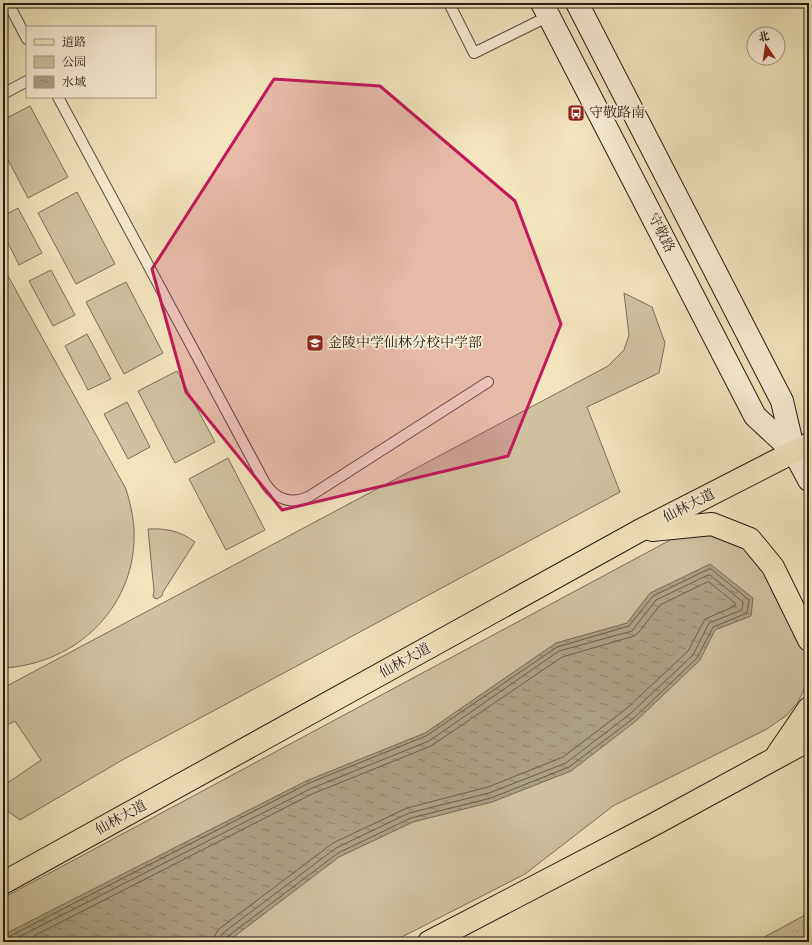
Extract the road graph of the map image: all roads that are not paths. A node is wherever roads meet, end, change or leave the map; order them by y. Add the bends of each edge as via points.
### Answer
1 (8, 3) edge
2 (449, 3) edge
3 (578, 3) edge
4 (545, 10) edge
5 (26, 37) edge
6 (26, 82) edge
7 (3, 94) edge
8 (59, 98) edge
9 (488, 382) dead end
10 (802, 448) edge
11 (809, 480) edge
12 (639, 531) junction
13 (809, 640) edge
14 (809, 708) edge
15 (809, 740) edge
16 (774, 759) junction
17 (3, 883) edge
18 (429, 942) edge

1 - 5 lane
2 - 4 lane via 474,54
3 - 10 main road, 守敬路 via 782,401
4 - 10 main road, 守敬路 via 755,416
6 - 7 lane
8 - 9 lane via 265,484 275,495 288,501 303,500
10 - 11 main road, 守敬路
10 - 12 main road, 仙林大道
12 - 13 main road via 712,524 750,539 773,567
12 - 17 main road, 仙林大道
14 - 16 main road
15 - 16 main road
16 - 18 main road

